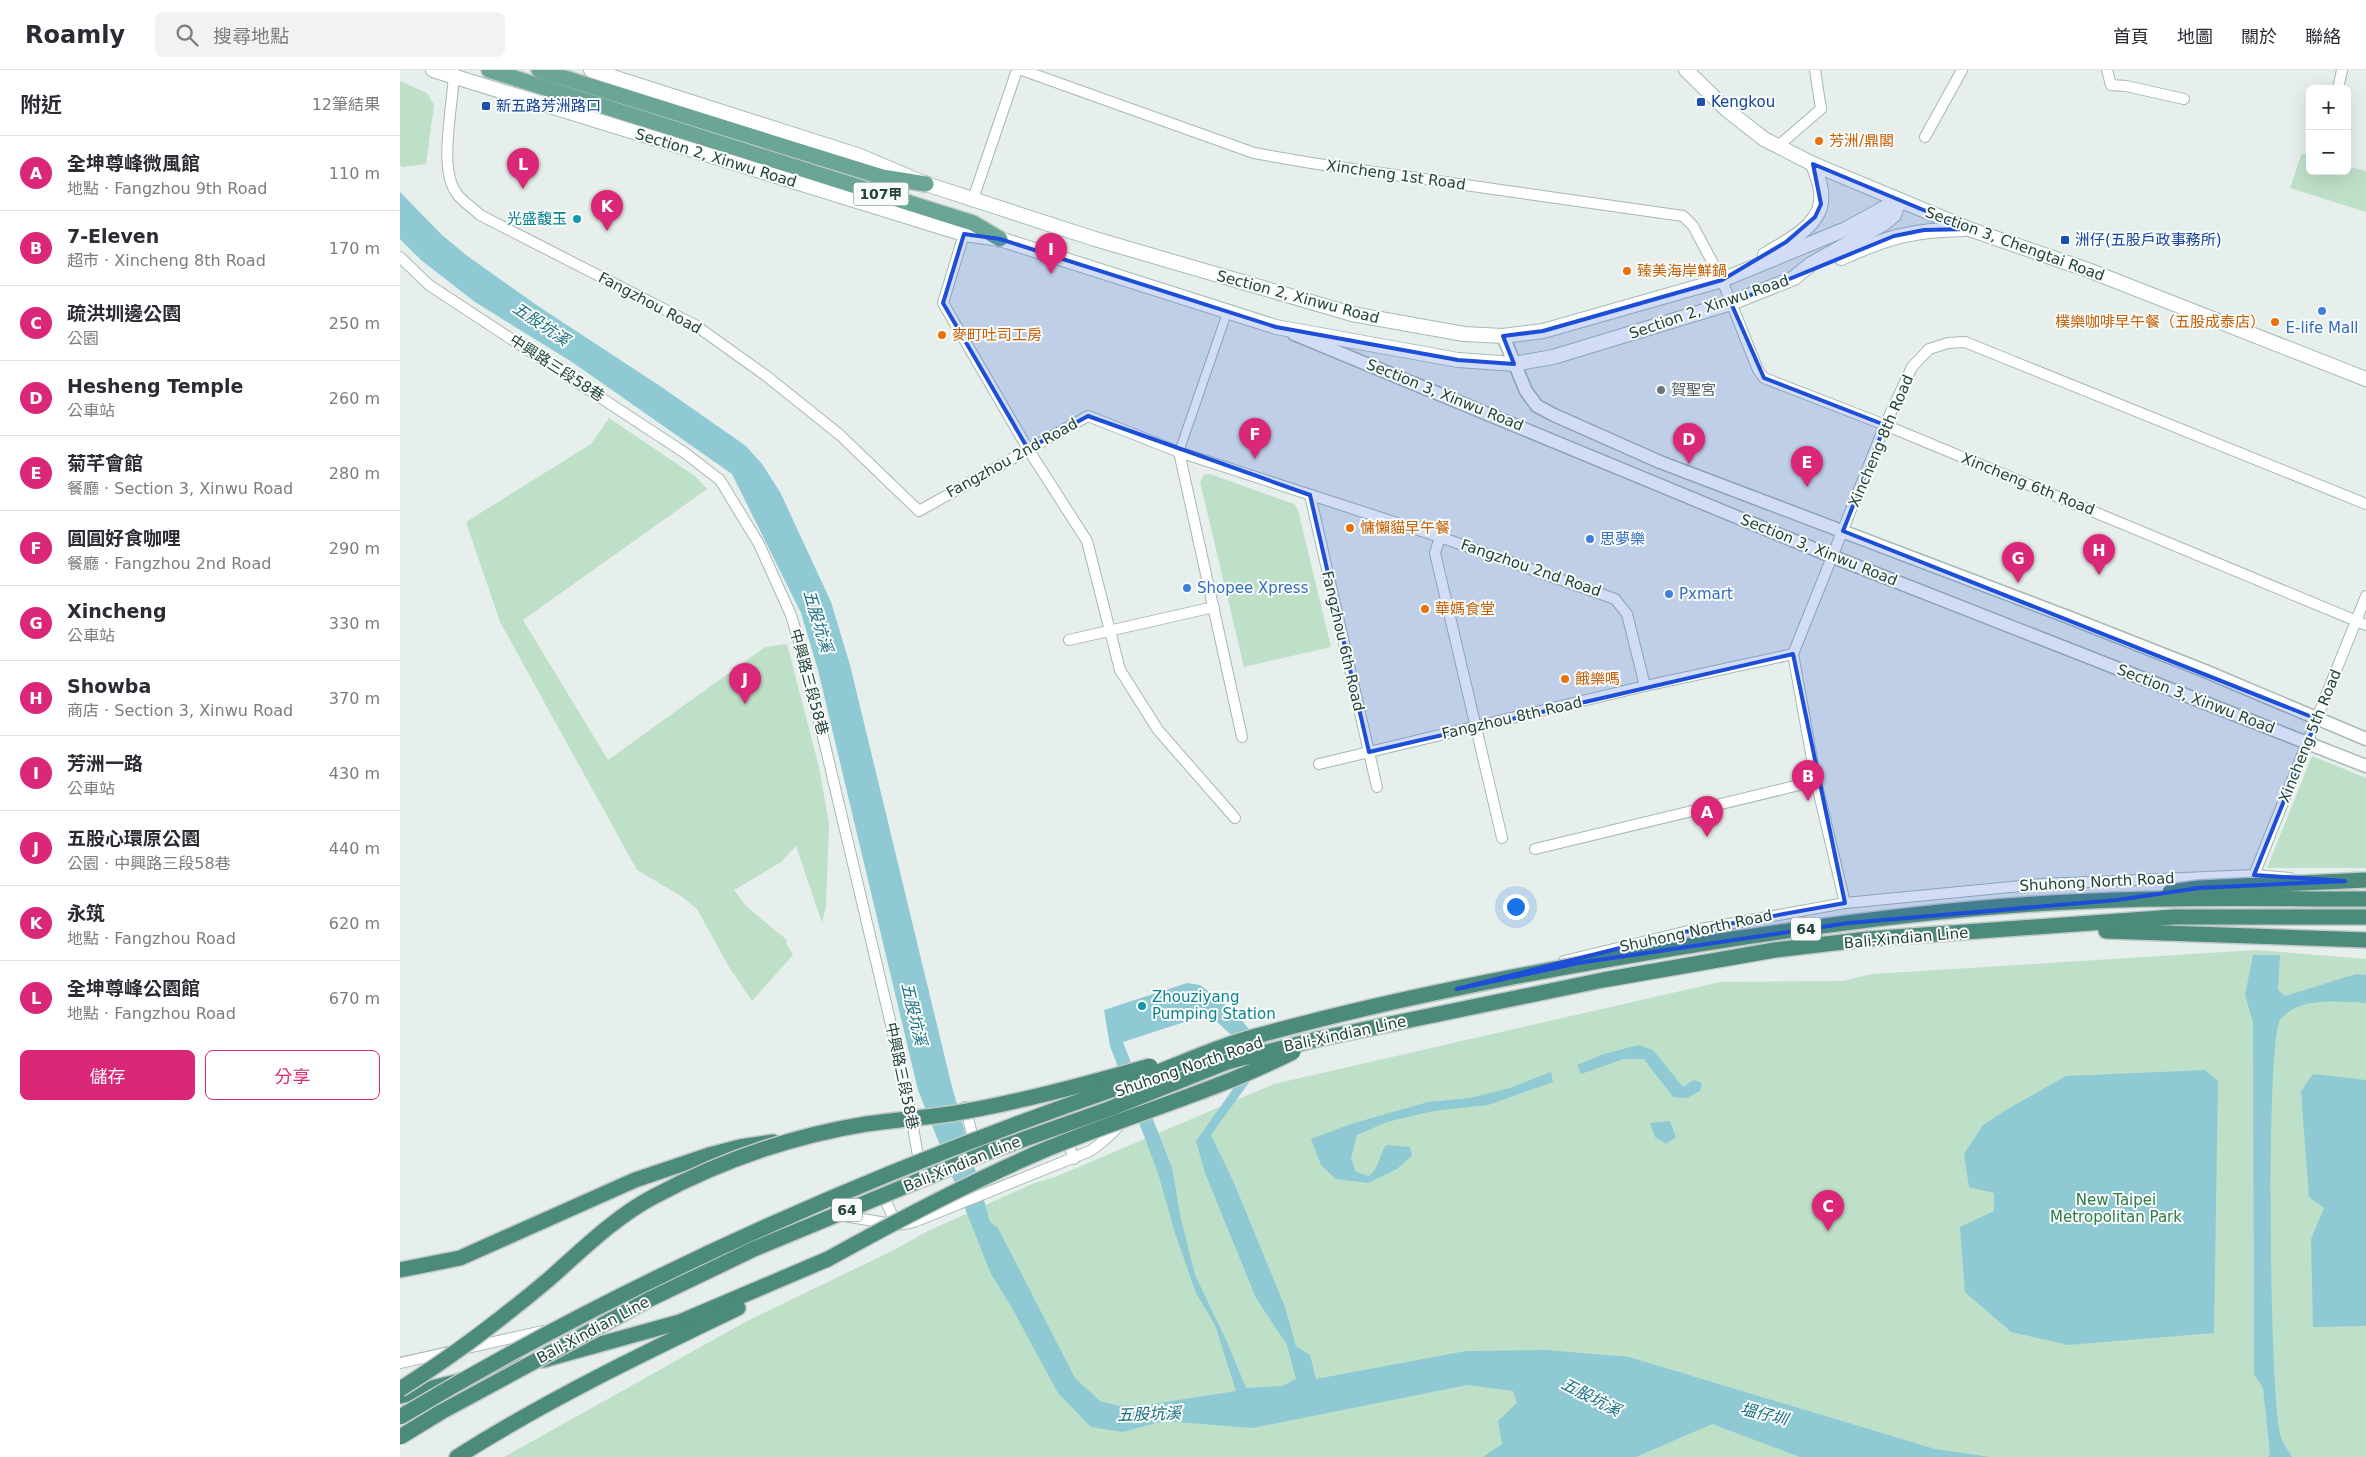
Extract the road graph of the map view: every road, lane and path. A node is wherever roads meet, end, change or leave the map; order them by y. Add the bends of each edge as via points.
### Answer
1 (433, 70) edge
2 (489, 70) edge
3 (540, 70) edge
4 (591, 70) edge
5 (1016, 70) edge
6 (1022, 70) edge
7 (1686, 70) edge
8 (1815, 70) edge
9 (1962, 70) edge
10 (2107, 70) edge
11 (2342, 70) edge
12 (454, 74) edge
13 (2339, 85) edge
14 (2184, 99) dead end
15 (1925, 137) dead end
16 (1778, 146) junction
17 (761, 148) junction
18 (1813, 164) junction
19 (926, 184) junction
20 (973, 199) junction
21 (1899, 200) junction
22 (1969, 229) junction
23 (964, 234) junction
24 (1000, 239) junction
25 (400, 258) edge
26 (1794, 278) junction
27 (1722, 280) junction
28 (1731, 303) junction
29 (1227, 312) junction
30 (1276, 327) junction
31 (1503, 336) junction
32 (1514, 364) junction
33 (2366, 378) edge
34 (1885, 426) junction
35 (1028, 449) junction
36 (1179, 452) junction
37 (1310, 495) junction
38 (2366, 504) edge
39 (918, 511) joint
40 (1843, 531) junction
41 (1440, 537) junction
42 (1831, 556) junction
43 (2366, 596) edge
44 (1214, 607) junction
45 (2361, 624) edge
46 (1109, 629) junction
47 (1069, 640) dead end
48 (1793, 654) junction
49 (1645, 686) junction
50 (2317, 719) junction
51 (1477, 726) junction
52 (1242, 737) dead end
53 (2366, 739) edge
54 (2307, 742) junction
55 (1369, 752) junction
56 (1319, 764) dead end
57 (2366, 766) edge
58 (1816, 780) junction
59 (1377, 787) dead end
60 (1235, 818) dead end
61 (1502, 838) dead end
62 (1534, 849) dead end
63 (2254, 875) junction
64 (2366, 882) edge
65 (2366, 899) edge
66 (2117, 900) junction
67 (1845, 903) junction
68 (2366, 917) edge
69 (2059, 926) junction
70 (2366, 940) edge
71 (1254, 1036) junction
72 (1318, 1038) junction
73 (1154, 1079) junction
74 (1105, 1097) junction
75 (965, 1107) dead end
76 (1058, 1117) junction
77 (1117, 1128) junction
78 (796, 1138) junction
79 (1074, 1159) junction
80 (878, 1185) junction
81 (814, 1211) junction
82 (896, 1223) junction
83 (828, 1259) junction
84 (400, 1270) edge
85 (400, 1363) edge
86 (400, 1389) edge
87 (400, 1396) edge
88 (400, 1417) edge
89 (400, 1437) edge
90 (457, 1457) edge

1 - 12 main road, Section 2, Xinwu Road / 107甲
2 - 17 main road, Section 2, Xinwu Road / 107甲
3 - 17 main road, Section 2, Xinwu Road / 107甲
4 - 19 main road, Section 2, Xinwu Road / 107甲 via 860,156
5 - 20 street
6 - 27 street, Xincheng 1st Road via 1254,153 1683,216 1693,226
7 - 16 main road, Section 3, Chengtai Road via 1727,110
8 - 16 street via 1821,109
9 - 15 street
10 - 14 street via 2111,85
11 - 13 street
12 - 23 main road, Section 2, Xinwu Road / 107甲
12 - 39 street, Fangzhou Road via 447,161 448,178 457,195 480,215 695,325 840,435
16 - 18 main road, Section 3, Chengtai Road
17 - 19 main road, Section 2, Xinwu Road / 107甲
17 - 24 main road, Section 2, Xinwu Road / 107甲 via 973,223
18 - 21 main road, Section 3, Chengtai Road
18 - 27 main road via 1821,188 1821,204 1815,217 1804,230
19 - 20 main road, Section 2, Xinwu Road / 107甲
20 - 31 main road, Section 2, Xinwu Road / 107甲 via 1105,242 1352,314 1430,329
21 - 22 main road, Section 3, Chengtai Road
21 - 26 main road, Section 2, Xinwu Road / 107甲 via 1894,215 1883,224 1811,264
21 - 27 main road, Section 2, Xinwu Road / 107甲 via 1846,229
22 - 26 main road via 1924,230 1894,236
22 - 33 main road, Section 3, Chengtai Road via 2088,270
23 - 24 main road, Section 2, Xinwu Road / 107甲
23 - 35 street via 943,303
24 - 29 main road, Section 2, Xinwu Road / 107甲
25 - 80 street, 中興路三段58巷 via 429,285 686,453 720,480 759,544 791,615 807,669 911,1118 920,1167
26 - 28 main road, Section 2, Xinwu Road / 107甲
27 - 28 street, Xincheng 1st Road
27 - 31 main road, Section 2, Xinwu Road / 107甲 via 1544,331
28 - 32 main road, Section 2, Xinwu Road / 107甲 via 1612,341
28 - 34 street, Xincheng 6th Road via 1764,378
29 - 30 main road, Section 2, Xinwu Road / 107甲
29 - 36 street
30 - 32 main road, Section 2, Xinwu Road / 107甲 via 1432,356
30 - 42 street, Section 3, Xinwu Road
31 - 32 street, Section 3, Xinwu Road
32 - 40 street, Section 3, Xinwu Road via 1537,406 1554,415 1660,462
34 - 38 street, Xincheng 8th Road via 1912,367 1929,349 1965,342
34 - 40 street, Xincheng 8th Road
34 - 45 street, Xincheng 6th Road
35 - 36 street, Fangzhou 2nd Road via 1088,416
35 - 39 street, Fangzhou 2nd Road
35 - 46 street via 1087,541
36 - 37 street, Fangzhou 2nd Road
36 - 44 street
37 - 41 street, Fangzhou 2nd Road
37 - 55 street, Fangzhou 6th Road
40 - 42 street, Xincheng 8th Road
40 - 50 street, Section 3, Xinwu Road via 2068,617
41 - 49 street, Fangzhou 2nd Road via 1615,599 1627,614
41 - 51 street via 1435,553
42 - 48 street, Xincheng 8th Road
42 - 54 street, Section 3, Xinwu Road
43 - 45 street, Xincheng 5th Road
44 - 46 street
44 - 52 street
45 - 50 street, Xincheng 5th Road
46 - 47 street
46 - 60 street via 1120,670 1158,730
48 - 49 street, Fangzhou 8th Road
48 - 58 street
49 - 51 street, Fangzhou 8th Road
50 - 53 street, Section 3, Xinwu Road
50 - 54 street, Xincheng 5th Road
51 - 55 street, Fangzhou 8th Road
51 - 61 street
54 - 57 street, Section 3, Xinwu Road
54 - 63 street, Xincheng 5th Road
55 - 56 street, Fangzhou 8th Road
55 - 59 street, Fangzhou 6th Road
58 - 62 street
58 - 67 street
63 - 64 street, Shuhong North Road
63 - 67 street, Shuhong North Road via 2042,884
64 - 66 highway, bridge via 2199,888
65 - 66 highway, Bali-Xindian Line / 64, bridge
66 - 71 highway, Bali-Xindian Line / 64, bridge via 1936,913 1767,934 1578,963
67 - 73 street, Shuhong North Road via 1620,946 1303,1028
68 - 69 highway, Bali-Xindian Line / 64 via 2174,918
69 - 70 highway via 2115,932
69 - 72 highway, Bali-Xindian Line / 64 via 1775,950 1603,980
71 - 78 highway, bridge via 1115,1076 1015,1100 950,1114 866,1124
71 - 88 highway, Bali-Xindian Line / 64, bridge via 973,1140 750,1232 536,1340
72 - 83 highway, bridge via 1231,1080 1042,1151 909,1214
72 - 89 highway, Bali-Xindian Line / 64, bridge via 1227,1062 988,1152 754,1250 631,1310
73 - 74 street, Shuhong North Road
73 - 77 street
74 - 76 street, Shuhong North Road
74 - 77 street
75 - 76 street, Shuhong North Road via 975,1146
76 - 79 street
77 - 79 street via 1105,1142
78 - 84 highway, bridge via 709,1154 635,1180 460,1258
78 - 86 highway, bridge via 725,1162 651,1198 610,1227 488,1330
79 - 82 street via 931,1216 914,1222
80 - 81 street, 中興路三段58巷
80 - 82 street
81 - 82 street
81 - 85 street, 中興路三段58巷 via 614,1309 511,1339
83 - 87 highway via 680,1322
83 - 90 highway via 792,1282 515,1420

